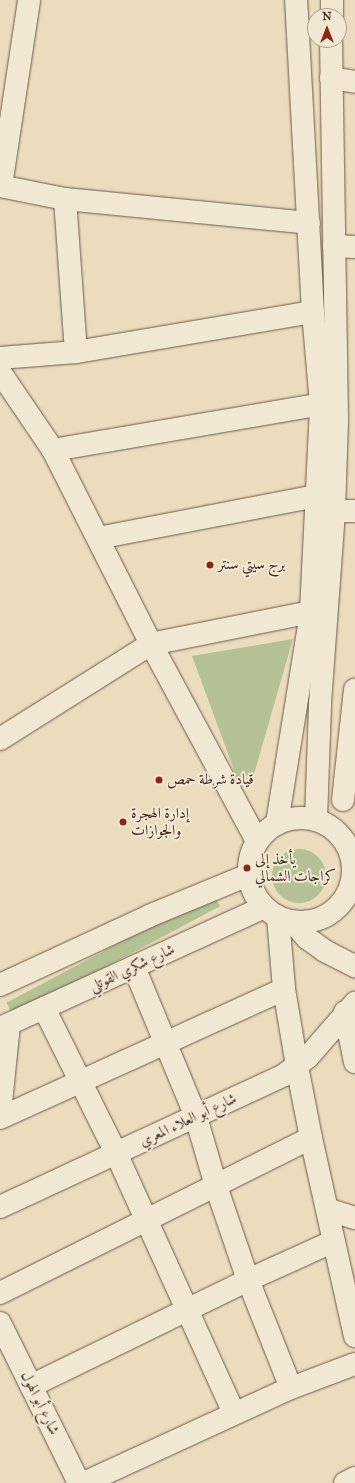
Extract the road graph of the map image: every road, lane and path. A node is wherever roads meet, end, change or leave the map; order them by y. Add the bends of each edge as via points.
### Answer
1 (29, 0) edge
2 (296, 0) edge
3 (331, 48) edge
4 (331, 78) junction
5 (355, 82) edge
6 (1, 186) edge
7 (65, 199) junction
8 (310, 223) junction
9 (334, 246) junction
10 (355, 247) edge
11 (313, 312) junction
12 (76, 352) junction
13 (0, 358) edge
14 (0, 372) edge
15 (321, 404) junction
16 (53, 450) junction
17 (317, 496) junction
18 (334, 511) junction
19 (355, 511) edge
20 (98, 538) junction
21 (311, 612) junction
22 (151, 644) junction
23 (355, 690) edge
24 (0, 739) edge
25 (317, 797) junction
26 (349, 801) edge
27 (316, 820) junction
28 (277, 823) junction
29 (257, 841) junction
30 (248, 875) junction
31 (354, 882) edge
32 (278, 916) junction
33 (353, 962) edge
34 (134, 967) junction
35 (0, 985) edge
36 (284, 989) junction
37 (44, 1008) junction
38 (350, 1008) edge
39 (5, 1026) edge
40 (165, 1042) junction
41 (355, 1062) edge
42 (297, 1066) junction
43 (80, 1080) junction
44 (0, 1113) edge
45 (196, 1117) junction
46 (0, 1118) edge
47 (311, 1138) junction
48 (116, 1153) junction
49 (216, 1186) junction
50 (0, 1207) edge
51 (327, 1209) junction
52 (355, 1218) edge
53 (146, 1221) junction
54 (334, 1241) junction
55 (248, 1280) junction
56 (0, 1293) edge
57 (187, 1310) junction
58 (0, 1323) edge
59 (355, 1336) edge
60 (355, 1364) edge
61 (31, 1386) junction
62 (291, 1388) junction
63 (234, 1413) junction
64 (355, 1478) edge
65 (79, 1483) edge
66 (84, 1483) edge
67 (345, 1483) edge

1 - 6 street
2 - 8 street
3 - 4 street
4 - 5 street
4 - 9 street
6 - 7 street
7 - 8 street
7 - 12 street
8 - 11 street
9 - 10 street
9 - 18 street via 337,420
11 - 12 street
11 - 15 street
12 - 13 street
14 - 16 street
15 - 16 street
15 - 17 street
16 - 20 street
17 - 20 street
17 - 21 street
18 - 19 street
18 - 25 street via 320,703
20 - 22 street
21 - 22 street
21 - 28 street
22 - 24 street
22 - 29 street
23 - 26 street
25 - 26 street
25 - 27 street
27 - 28 street via 296,818
27 - 31 street via 328,825 346,843 351,855
28 - 29 street
29 - 30 street via 250,857
30 - 32 street via 253,892
30 - 35 street via 149,916
31 - 32 street via 345,899 331,913 313,921
32 - 33 street via 325,951
32 - 34 street, شارع شكري القوتلي
32 - 36 street
34 - 37 street, شارع شكري القوتلي
34 - 40 street
36 - 40 street
36 - 42 street
37 - 39 street, شارع شكري القوتلي
37 - 43 street
38 - 41 street
38 - 42 street, شارع أبو العلاء المعري via 308,1057
39 - 44 street
40 - 43 street
40 - 45 street
42 - 45 street, شارع أبو العلاء المعري via 270,1082
42 - 47 street
43 - 46 street
43 - 48 street
45 - 48 street, شارع أبو العلاء المعري
45 - 49 street
47 - 49 street
47 - 51 street
48 - 50 street, شارع أبو العلاء المعري
48 - 53 street
49 - 53 street
49 - 55 street
51 - 52 street
51 - 54 street
53 - 56 street
53 - 57 street
54 - 55 street
54 - 59 street
55 - 57 street
55 - 62 street
57 - 61 street
57 - 63 street
58 - 61 street, شارع أبو الهول
60 - 62 street
61 - 65 street, شارع أبو الهول
62 - 63 street
63 - 66 street
64 - 67 street

